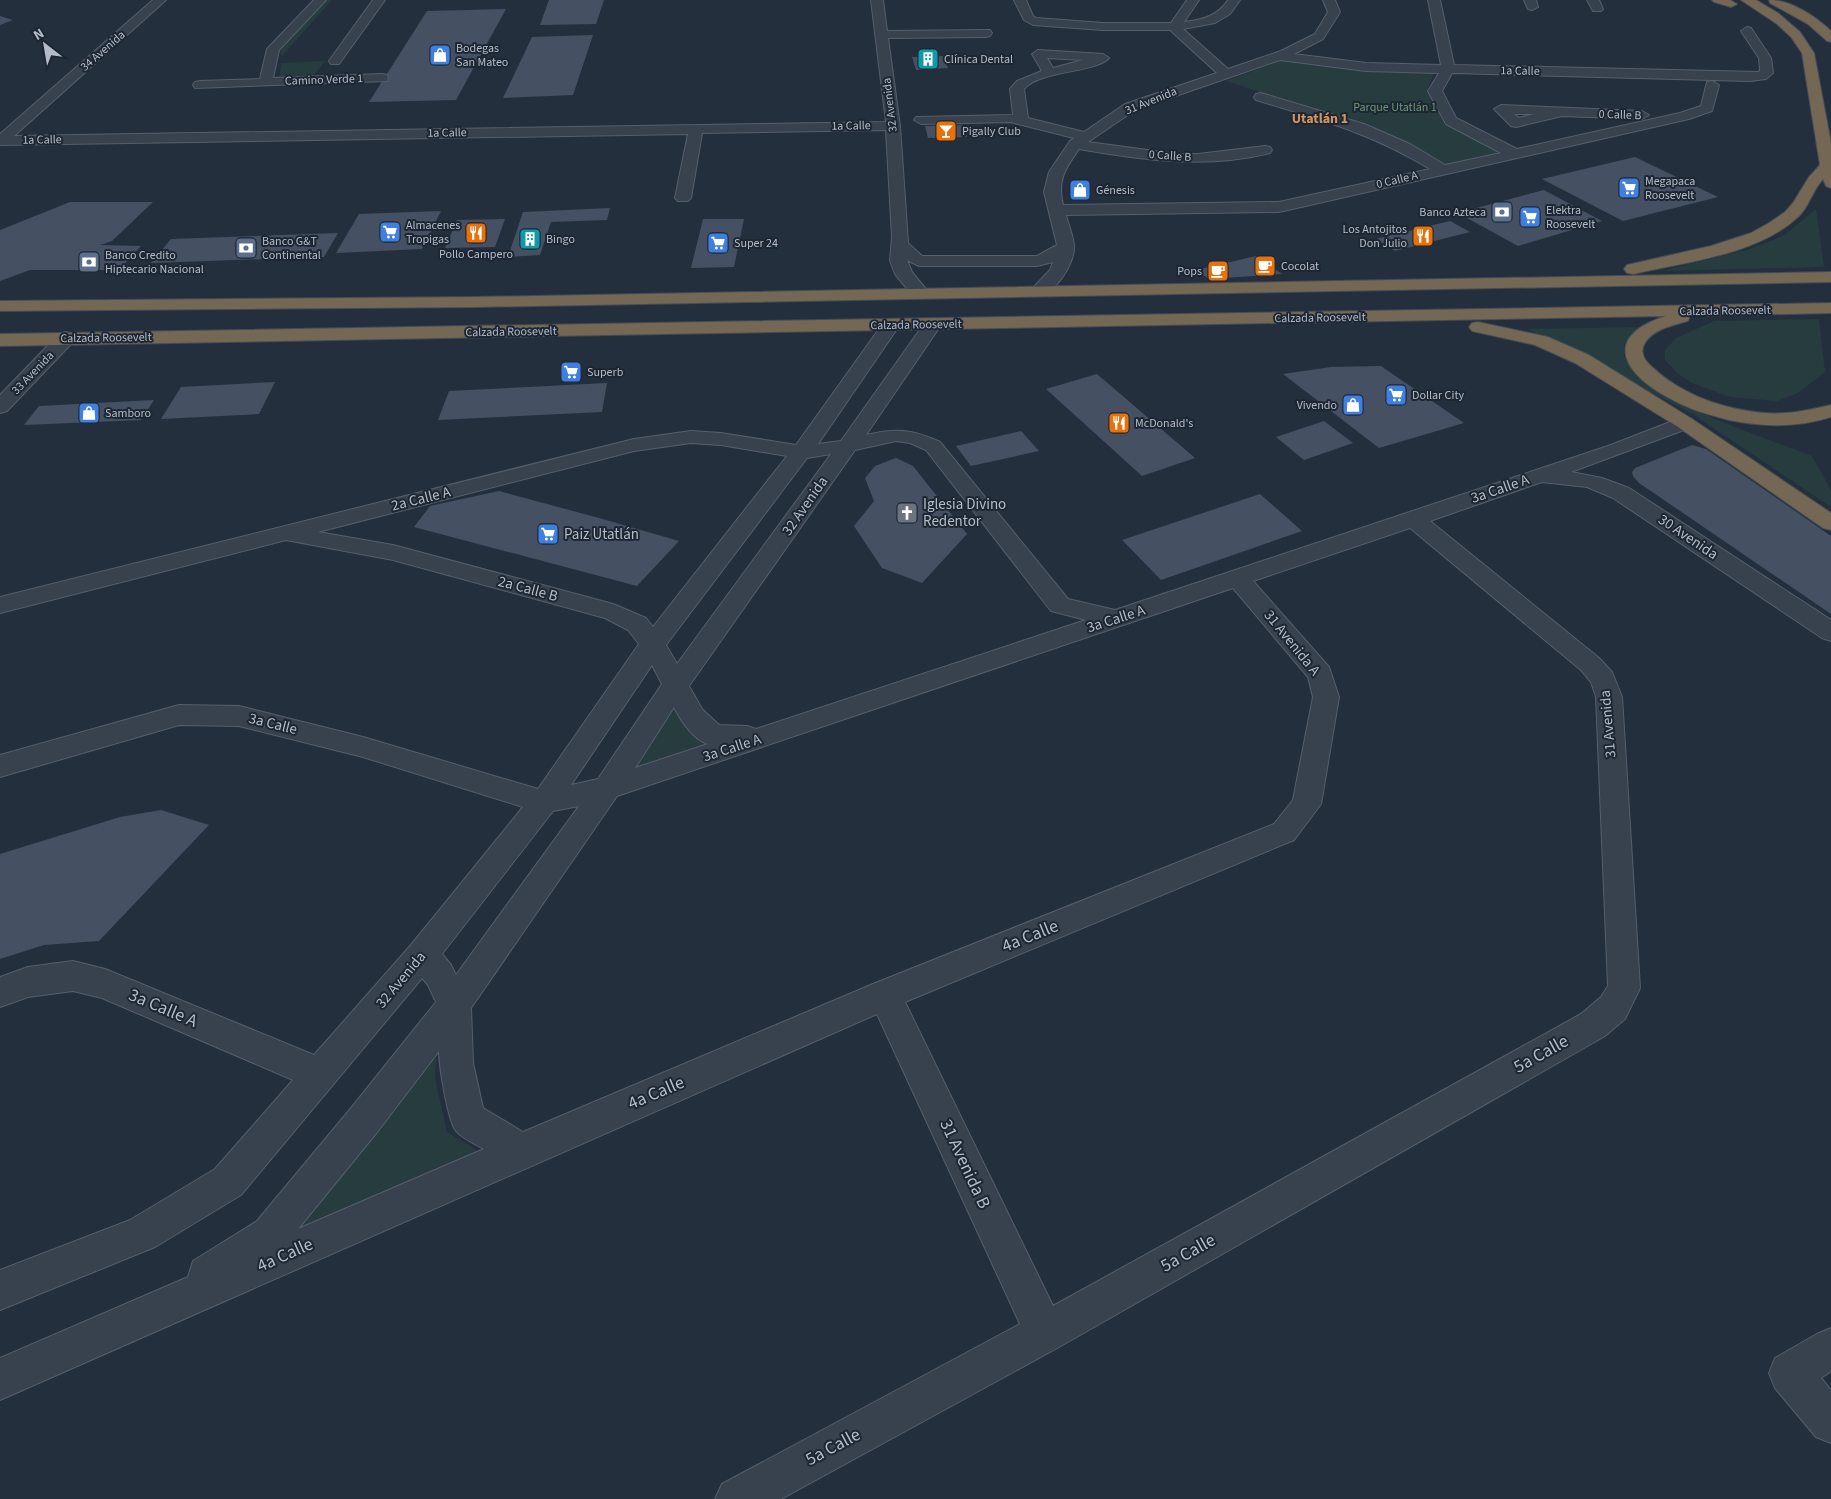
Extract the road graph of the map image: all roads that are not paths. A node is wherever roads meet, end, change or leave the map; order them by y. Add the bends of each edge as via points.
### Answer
1 (160, 0) edge
2 (320, 0) edge
3 (379, 0) edge
4 (877, 0) edge
5 (1020, 0) edge
6 (1193, 0) edge
7 (1234, 0) edge
8 (1329, 0) edge
9 (1434, 0) edge
10 (1718, 0) edge
11 (1747, 0) edge
12 (1773, 0) edge
13 (1778, 0) edge
14 (1728, 2) edge
15 (1819, 11) dead end
16 (1174, 27) junction
17 (1747, 31) dead end
18 (986, 33) dead end
19 (881, 35) junction
20 (1831, 38) edge
21 (1808, 52) junction
22 (1280, 56) junction
23 (335, 61) dead end
24 (1448, 69) junction
25 (1050, 73) dead end
26 (1226, 74) junction
27 (382, 78) dead end
28 (266, 82) junction
29 (200, 85) dead end
30 (1712, 85) dead end
31 (1261, 97) dead end
32 (1556, 113) dead end
33 (1684, 116) junction
34 (921, 120) dead end
35 (1021, 121) junction
36 (893, 126) junction
37 (696, 129) junction
38 (1080, 140) junction
39 (0, 141) edge
40 (1265, 150) dead end
41 (1515, 154) junction
42 (1828, 166) junction
43 (1443, 170) junction
44 (1831, 183) edge
45 (683, 198) dead end
46 (1058, 210) junction
47 (899, 244) junction
48 (1066, 247) junction
49 (1831, 277) edge
50 (1584, 281) junction
51 (1039, 291) junction
52 (920, 293) junction
53 (0, 306) edge
54 (58, 306) junction
55 (1831, 308) edge
56 (1698, 311) junction
57 (1367, 317) junction
58 (932, 325) junction
59 (890, 326) junction
60 (66, 338) junction
61 (26, 339) junction
62 (0, 340) edge
63 (0, 407) edge
64 (1831, 411) edge
65 (1685, 423) junction
66 (846, 446) junction
67 (802, 452) junction
68 (1533, 477) junction
69 (425, 499) junction
70 (1413, 519) junction
71 (1831, 523) edge
72 (282, 533) junction
73 (393, 553) junction
74 (1238, 578) junction
75 (0, 605) edge
76 (1060, 605) junction
77 (1116, 619) junction
78 (1831, 632) edge
79 (1053, 640) junction
80 (653, 644) junction
81 (675, 685) junction
82 (766, 736) junction
83 (0, 766) edge
84 (607, 788) junction
85 (544, 802) junction
86 (1307, 804) joint
87 (422, 955) junction
88 (1624, 988) joint
89 (0, 992) edge
90 (885, 995) junction
91 (454, 1005) junction
92 (321, 1075) junction
93 (521, 1151) junction
94 (0, 1290) edge
95 (146, 1316) junction
96 (1045, 1333) junction
97 (1831, 1348) edge
98 (0, 1379) edge
99 (1831, 1422) edge
100 (737, 1499) edge

1 - 39 street, 34 Avenida
2 - 28 street, Camino Verde 1 via 273,48
3 - 23 street
4 - 19 street, 32 Avenida
5 - 16 street via 1028,18 1033,21 1134,28
6 - 16 street
7 - 16 street via 1225,13 1216,18
8 - 22 street, 31 Avenida via 1334,12 1319,36
9 - 24 street
10 - 14 highway
11 - 21 highway via 1784,21
12 - 20 highway via 1811,21
13 - 15 highway
14 - 21 highway
16 - 26 street
17 - 24 street, 1a Calle via 1764,58 1767,73 1761,76
18 - 19 street
19 - 36 street, 32 Avenida
21 - 42 highway
22 - 24 street, 1a Calle via 1366,67
22 - 26 street, 31 Avenida
24 - 41 street via 1435,91 1451,121
25 - 35 street via 1018,86
26 - 38 street, 31 Avenida via 1130,108
27 - 28 street, Camino Verde 1
28 - 29 street, Camino Verde 1
30 - 33 street, 0 Calle A via 1707,108
31 - 43 street via 1365,129 1405,146
32 - 33 street, 0 Calle B
33 - 41 street, 0 Calle A
34 - 35 street via 1010,118
35 - 38 street
36 - 37 street, 1a Calle
36 - 47 street, 32 Avenida
37 - 39 street, 1a Calle
37 - 45 street
38 - 40 street, 0 Calle B via 1129,153 1166,157 1198,158
38 - 46 street, 31 Avenida via 1056,172 1052,192
41 - 43 street, 0 Calle A
42 - 44 highway
42 - 50 highway via 1814,180 1799,207 1765,233 1702,253
43 - 46 street, 0 Calle A via 1279,206
46 - 48 street, 31 Avenida
47 - 48 street via 919,261 1037,261
47 - 52 street, 32 Avenida via 898,261
48 - 51 street, 31 Avenida via 1058,272
49 - 50 highway
50 - 51 highway
51 - 52 highway
52 - 54 highway
53 - 54 highway
54 - 61 highway
55 - 56 highway, Calzada Roosevelt
56 - 57 highway, Calzada Roosevelt
56 - 64 highway via 1653,328 1637,339 1633,353 1651,378 1689,400 1741,415 1785,419
57 - 58 highway, Calzada Roosevelt
57 - 65 highway via 1475,326 1541,341 1597,368
58 - 59 highway, Calzada Roosevelt
58 - 66 street, 32 Avenida
59 - 60 highway, Calzada Roosevelt
59 - 67 street, 32 Avenida
60 - 61 highway, Calzada Roosevelt
60 - 63 street, 33 Avenida
61 - 62 highway, Calzada Roosevelt
65 - 68 street, 3a Calle A
65 - 71 highway
66 - 67 street, 2a Calle A
66 - 76 street, 2a Calle A via 896,436 915,438 933,446
66 - 81 street, 32 Avenida
67 - 69 street, 2a Calle A via 691,437 634,446
67 - 80 street, 32 Avenida
68 - 70 street, 3a Calle A
68 - 78 street, 30 Avenida via 1580,478 1622,493
69 - 72 street, 2a Calle A
69 - 73 street via 397,508 379,524 377,541
70 - 74 street, 3a Calle A
70 - 88 street, 31 Avenida via 1590,664 1603,679 1609,697
72 - 73 street, 2a Calle B
72 - 75 street, 2a Calle A
73 - 80 street, 2a Calle B via 613,612 637,624
74 - 77 street, 3a Calle A
74 - 86 street, 31 Avenida A via 1320,674 1326,697
76 - 77 street
76 - 79 street
77 - 79 street, 3a Calle A
79 - 82 street, 3a Calle A
80 - 81 street
80 - 85 street, 32 Avenida
81 - 82 street via 692,716 712,735
81 - 84 street, 32 Avenida
82 - 84 street, 3a Calle A
83 - 85 street, 3a Calle via 179,715 239,716 363,747
84 - 85 street, 3a Calle A
84 - 91 street, 32 Avenida
85 - 87 street, 32 Avenida
86 - 90 street, 4a Calle via 1284,832
87 - 91 street via 440,975
87 - 92 street, 32 Avenida
88 - 96 street, 5a Calle via 1613,1008 1593,1025
89 - 92 street, 3a Calle A via 28,982 73,976 105,984
90 - 93 street, 4a Calle
90 - 96 street, 31 Avenida B
91 - 93 street via 456,1063 468,1119
91 - 95 street, 32 Avenida via 270,1234
92 - 94 street, 32 Avenida via 228,1182 142,1234
93 - 95 street, 4a Calle
95 - 98 street, 4a Calle
96 - 100 street, 5a Calle
97 - 99 street via 1790,1373

